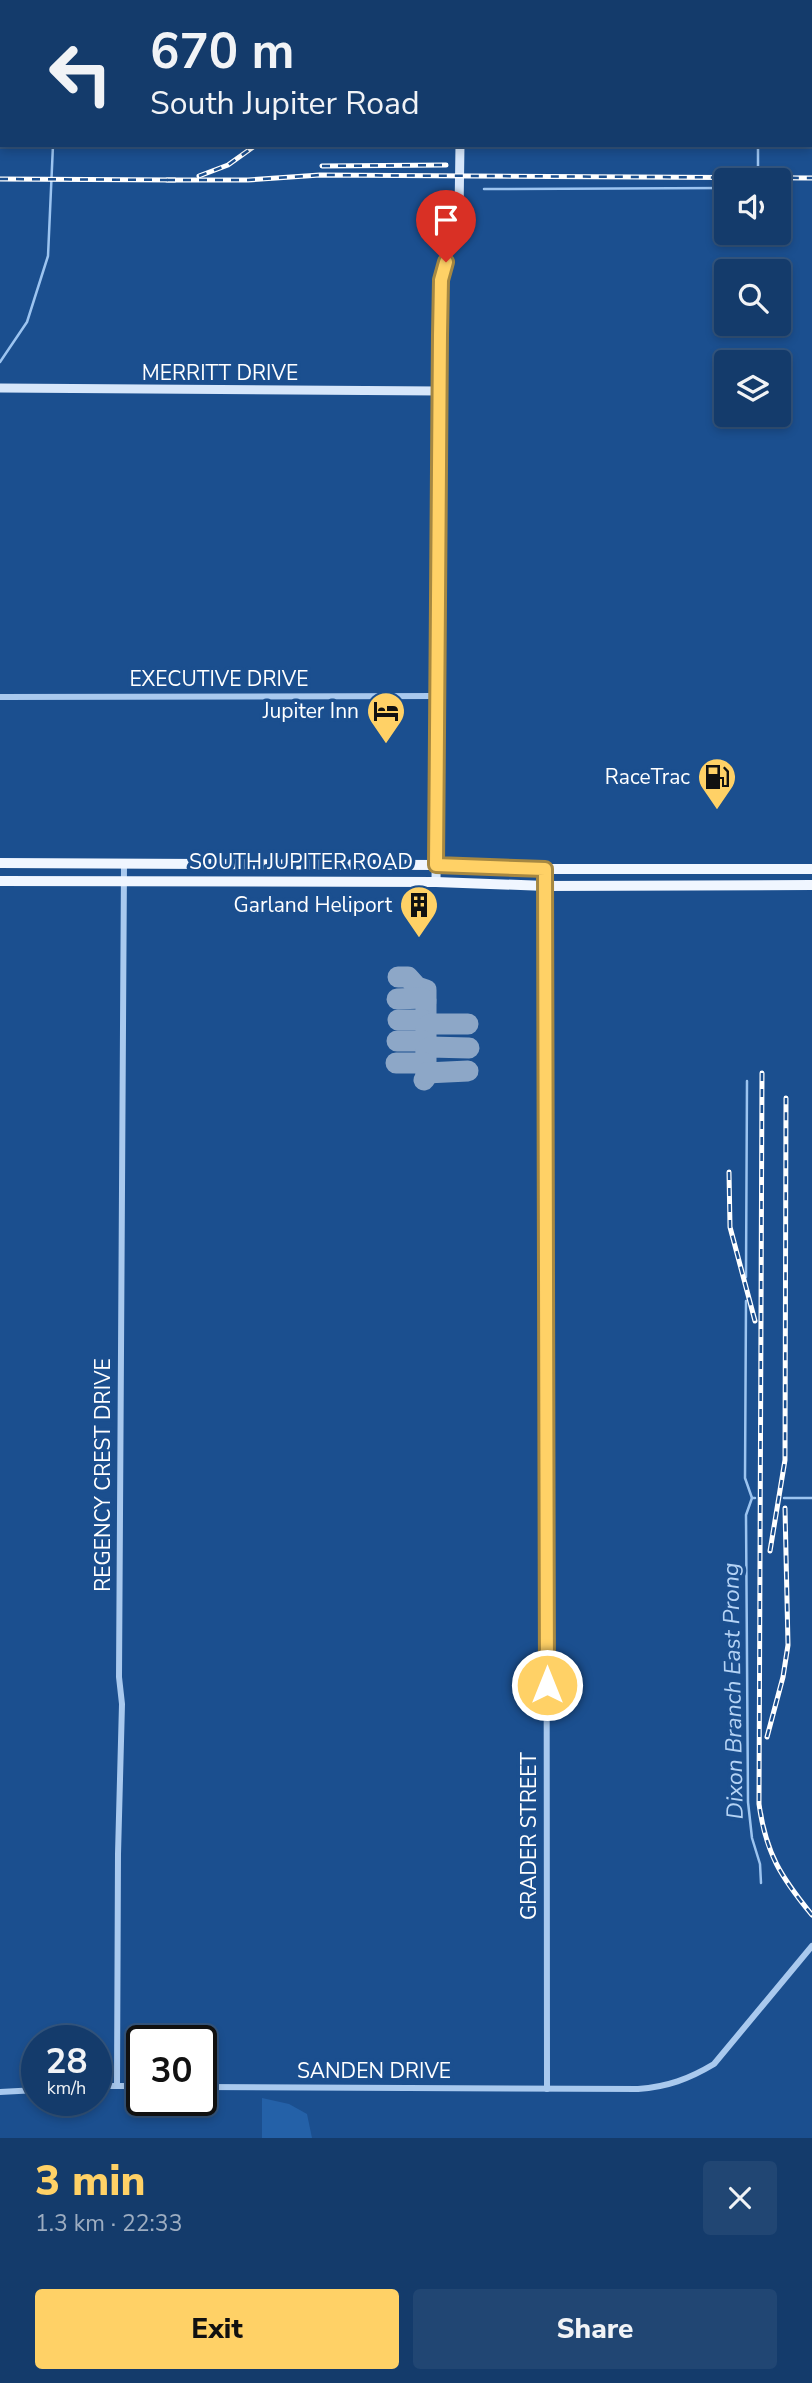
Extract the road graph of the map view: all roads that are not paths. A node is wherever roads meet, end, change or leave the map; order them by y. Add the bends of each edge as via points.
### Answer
1 (460, 147) edge
2 (0, 388) edge
3 (439, 391) junction
4 (437, 696) junction
5 (0, 697) edge
6 (0, 863) edge
7 (124, 864) junction
8 (436, 865) junction
9 (545, 869) junction
10 (812, 869) edge
11 (124, 880) junction
12 (0, 881) edge
13 (436, 881) junction
14 (812, 885) edge
15 (546, 886) junction
16 (812, 1946) edge
17 (112, 2085) edge
18 (117, 2085) junction
19 (126, 2085) edge
20 (217, 2087) edge
21 (547, 2088) junction
22 (21, 2091) edge
23 (0, 2092) edge

1 - 3 street via 459,212 441,280
2 - 3 street, MERRITT DRIVE
3 - 4 street
4 - 5 street, EXECUTIVE DRIVE
4 - 8 street
6 - 7 main road, SOUTH JUPITER ROAD
7 - 8 main road, SOUTH JUPITER ROAD
7 - 11 street, REGENCY CREST DRIVE
8 - 9 main road, SOUTH JUPITER ROAD
8 - 13 street
9 - 10 main road, SOUTH JUPITER ROAD
9 - 15 street, GRADER STREET
11 - 12 main road, SOUTH JUPITER ROAD
11 - 13 main road, SOUTH JUPITER ROAD
11 - 18 street, REGENCY CREST DRIVE
13 - 15 main road, SOUTH JUPITER ROAD
14 - 15 main road, SOUTH JUPITER ROAD
15 - 21 street, GRADER STREET
16 - 21 street, SANDEN DRIVE via 730,2047 695,2076 655,2088
17 - 18 street
18 - 19 street
20 - 21 street, SANDEN DRIVE
22 - 23 street

